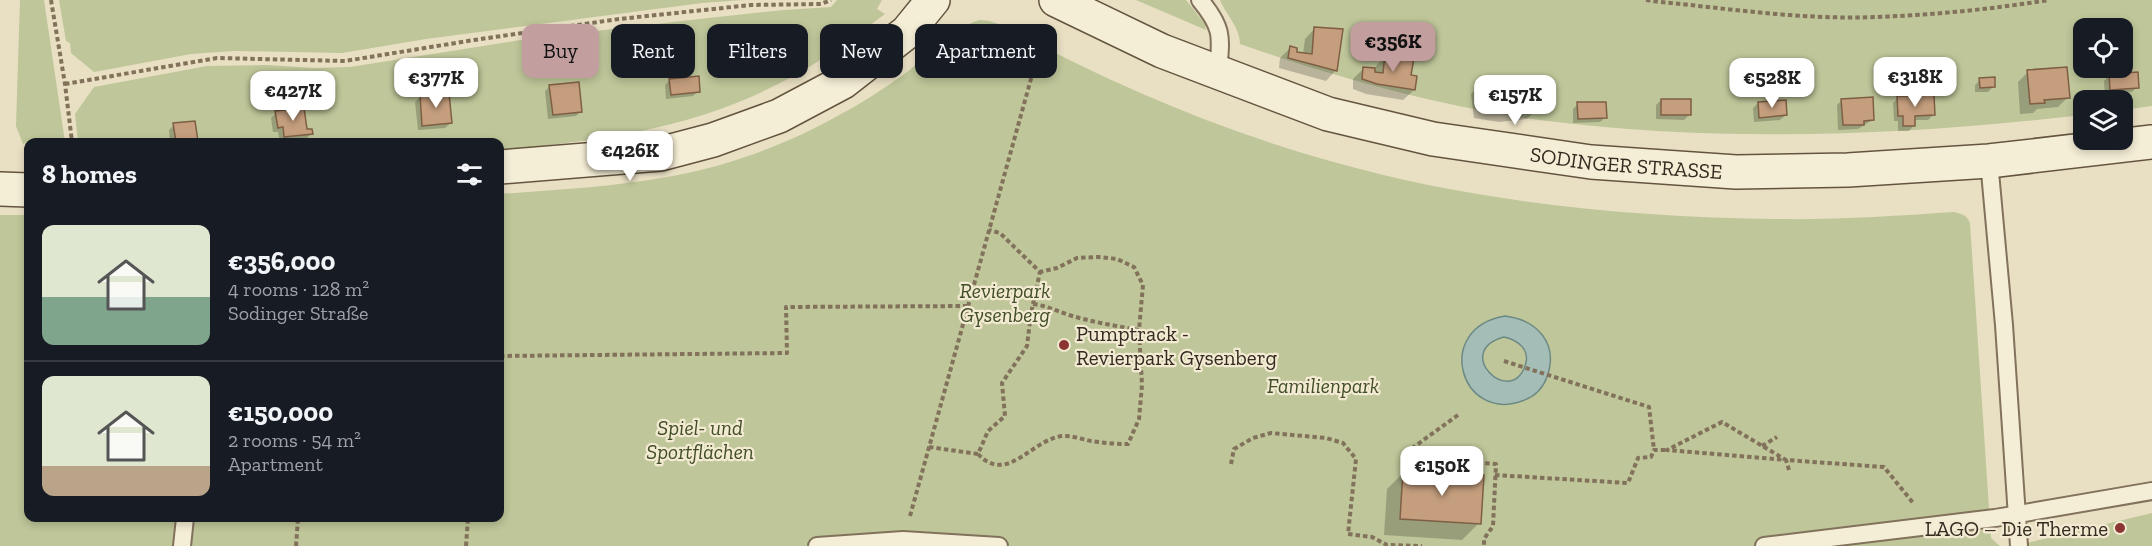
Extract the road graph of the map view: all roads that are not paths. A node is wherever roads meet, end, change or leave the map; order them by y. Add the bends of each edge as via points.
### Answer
1 (933, 0) edge
2 (1056, 0) edge
3 (1200, 0) edge
4 (1218, 73) junction
5 (2152, 142) edge
6 (1989, 161) junction
7 (504, 167) edge
8 (0, 189) edge
9 (24, 190) edge
10 (2152, 491) edge
11 (2017, 513) junction
12 (185, 522) edge
13 (182, 546) edge
14 (818, 546) edge
15 (999, 546) edge
16 (1764, 546) edge
17 (2019, 546) edge

1 - 7 main road via 907,32 843,82 779,116 660,154
2 - 4 main road, SODINGER STRASSE
3 - 4 lane via 1221,37
4 - 6 main road, SODINGER STRASSE via 1328,114 1421,136 1591,162 1736,172
5 - 6 main road, SODINGER STRASSE
6 - 11 lane
8 - 9 main road
10 - 11 lane
11 - 16 lane
11 - 17 lane
12 - 13 lane
14 - 15 lane via 903,540

